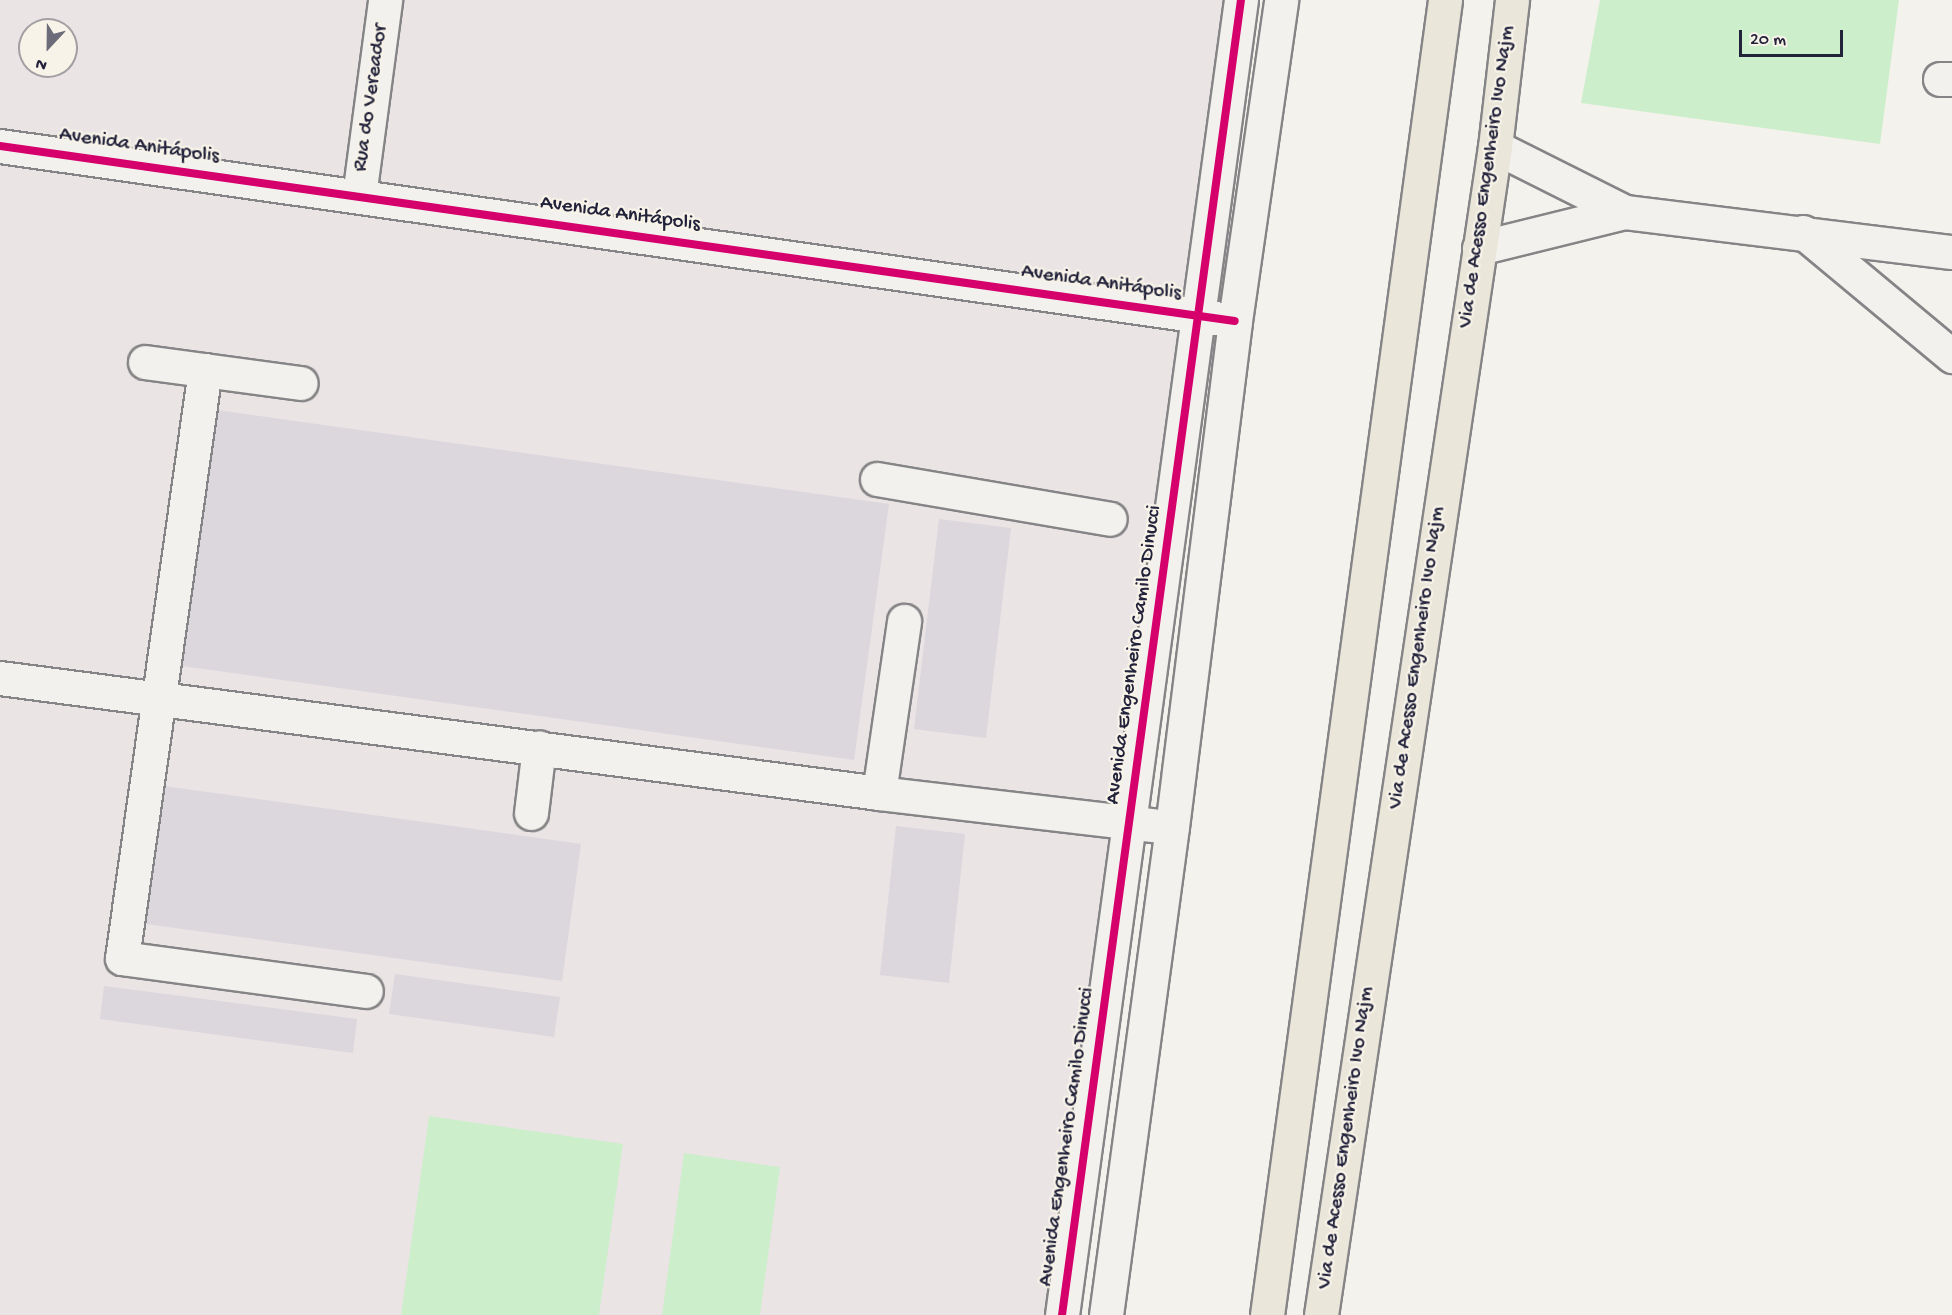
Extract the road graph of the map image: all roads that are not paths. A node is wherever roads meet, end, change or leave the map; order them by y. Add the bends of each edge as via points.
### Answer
1 (385, 0) edge
2 (1241, 0) edge
3 (1281, 0) edge
4 (1445, 0) edge
5 (1512, 0) edge
6 (0, 146) edge
7 (1495, 147) junction
8 (359, 196) junction
9 (1625, 212) junction
10 (1803, 232) junction
11 (1479, 248) junction
12 (1952, 252) edge
13 (1201, 316) junction
14 (1235, 321) junction
15 (1952, 356) edge
16 (145, 362) dead end
17 (205, 370) junction
18 (301, 383) dead end
19 (877, 478) dead end
20 (1110, 519) dead end
21 (904, 621) dead end
22 (0, 678) edge
23 (157, 695) junction
24 (539, 747) junction
25 (879, 793) junction
26 (531, 813) dead end
27 (1130, 822) junction
28 (1172, 827) junction
29 (366, 991) dead end
30 (1062, 1315) edge
31 (1106, 1315) edge
32 (1267, 1315) edge
33 (1321, 1315) edge

1 - 8 street, Rua do Vereador
2 - 13 street, Avenida Engenheiro Camilo Dinucci
3 - 14 street
4 - 32 main road
5 - 7 main road, Via de Acesso Engenheiro Ivo Najm
6 - 8 street, Avenida Anitápolis
7 - 9 street
7 - 11 main road, Via de Acesso Engenheiro Ivo Najm
8 - 13 street, Avenida Anitápolis
9 - 10 street
9 - 11 street
10 - 12 street
10 - 15 street
11 - 33 main road, Via de Acesso Engenheiro Ivo Najm
13 - 14 street, Avenida Anitápolis
13 - 27 street, Avenida Engenheiro Camilo Dinucci
14 - 28 street
16 - 17 street
17 - 18 street
17 - 23 street
19 - 20 street
21 - 25 street
22 - 23 street
23 - 24 street
23 - 29 street via 122,958
24 - 25 street
24 - 26 street
25 - 27 street
27 - 28 street
27 - 30 street, Avenida Engenheiro Camilo Dinucci
28 - 31 street

